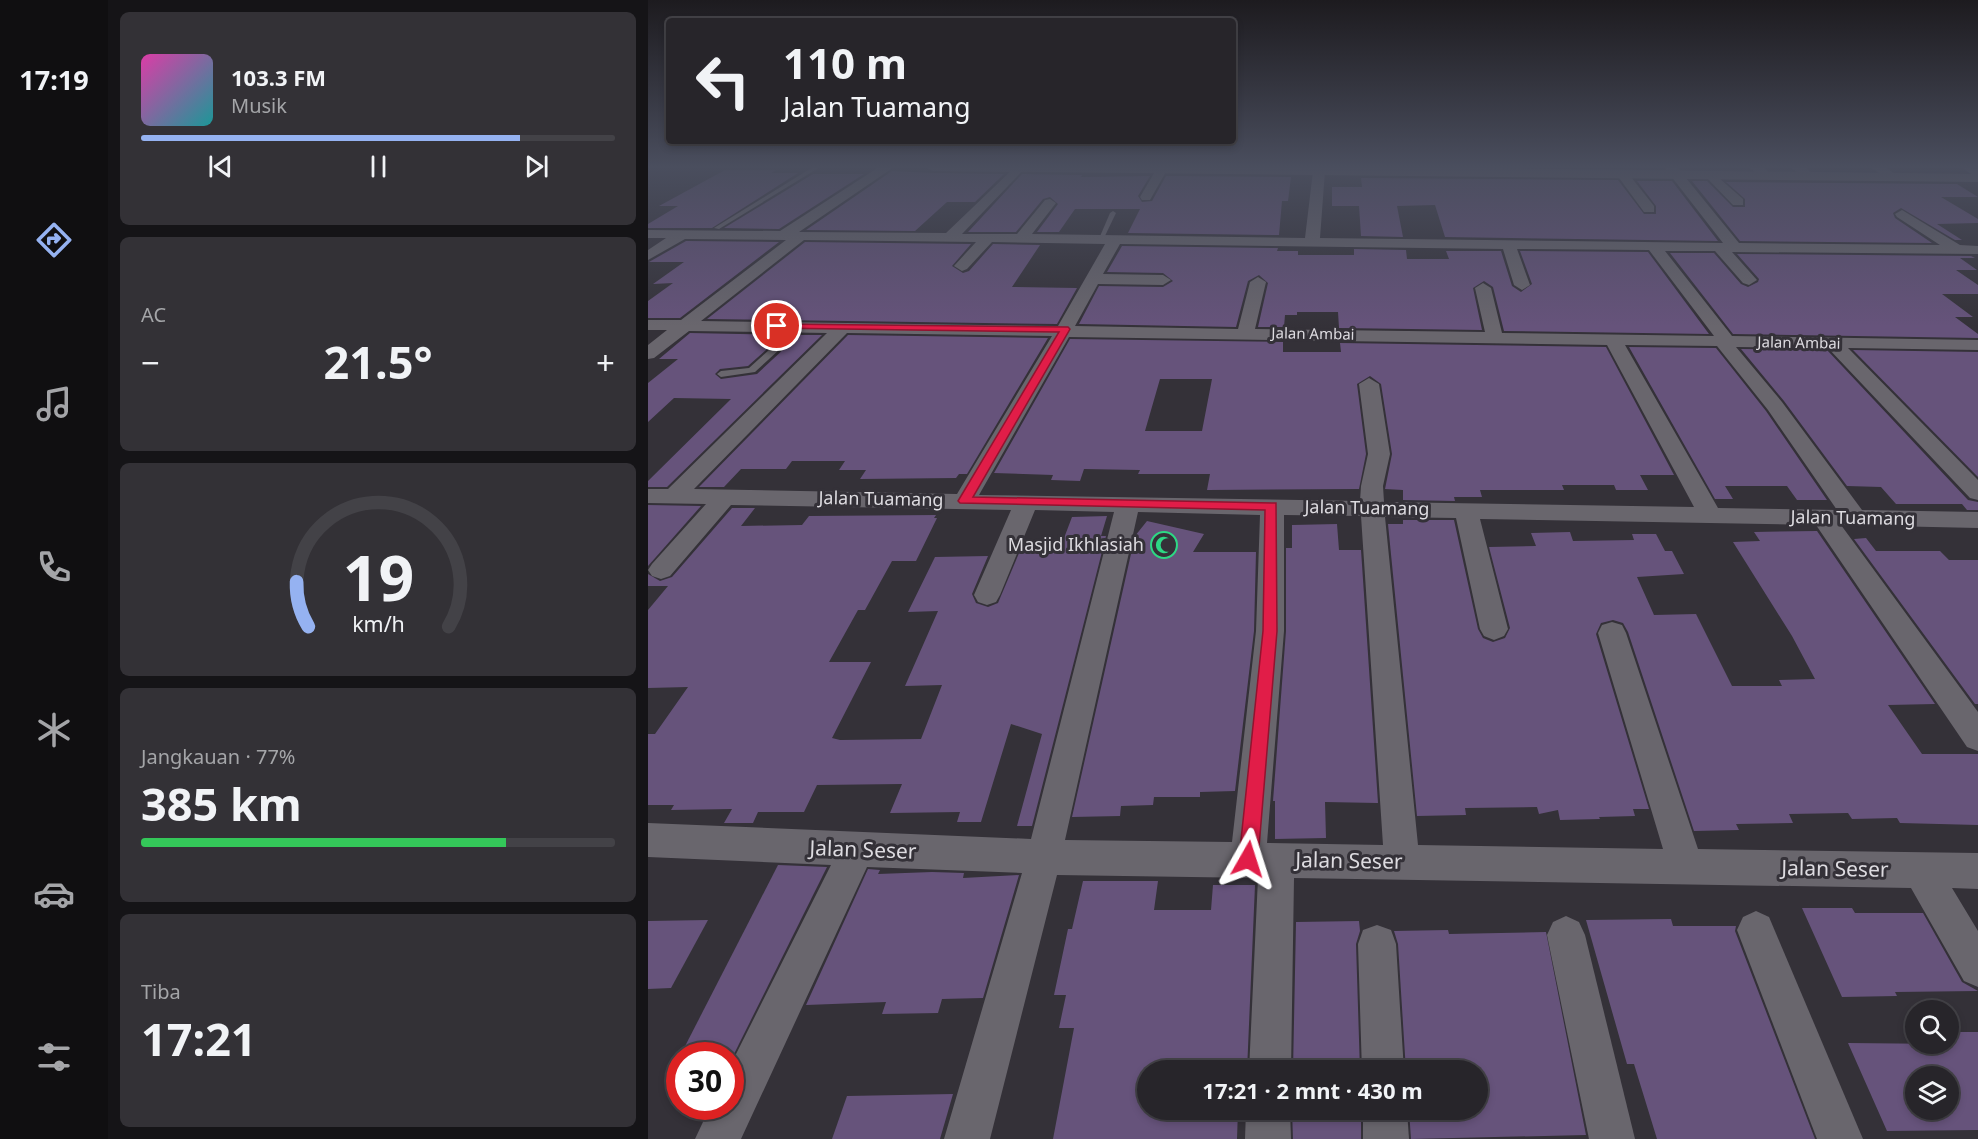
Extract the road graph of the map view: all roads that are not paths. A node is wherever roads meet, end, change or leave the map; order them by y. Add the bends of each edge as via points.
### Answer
1 (730, 220) edge
2 (808, 220) edge
3 (967, 220) edge
4 (1036, 220) edge
5 (1111, 220) edge
6 (1315, 220) edge
7 (1708, 220) edge
8 (1911, 220) edge
9 (717, 228) dead end
10 (648, 234) edge
11 (681, 235) junction
12 (784, 236) junction
13 (800, 236) junction
14 (949, 238) junction
15 (987, 239) junction
16 (1021, 239) junction
17 (1107, 241) junction
18 (1312, 243) junction
19 (1509, 246) junction
20 (1655, 248) junction
21 (1729, 249) junction
22 (1957, 250) junction
23 (1978, 250) edge
24 (648, 256) edge
25 (962, 266) dead end
26 (1094, 279) junction
27 (1163, 280) dead end
28 (1749, 280) dead end
29 (1258, 282) dead end
30 (1522, 285) dead end
31 (1483, 288) dead end
32 (648, 325) edge
33 (685, 325) junction
34 (800, 327) junction
35 (843, 327) junction
36 (1065, 329) junction
37 (1246, 332) junction
38 (1495, 338) junction
39 (1614, 341) junction
40 (1725, 342) junction
41 (1833, 344) junction
42 (1978, 345) edge
43 (648, 354) edge
44 (721, 374) dead end
45 (1370, 384) dead end
46 (1978, 493) edge
47 (648, 496) edge
48 (673, 496) junction
49 (725, 497) junction
50 (964, 501) junction
51 (1027, 501) junction
52 (1128, 503) junction
53 (1272, 506) junction
54 (1372, 508) junction
55 (1466, 510) junction
56 (1710, 515) junction
57 (1823, 517) junction
58 (1855, 518) junction
59 (1978, 520) edge
60 (661, 570) dead end
61 (987, 595) dead end
62 (1494, 629) dead end
63 (1612, 633) dead end
64 (1978, 737) edge
65 (648, 840) edge
66 (857, 850) junction
67 (1044, 856) junction
68 (1262, 860) junction
69 (1402, 862) junction
70 (1686, 867) junction
71 (1921, 871) junction
72 (1978, 871) edge
73 (1756, 930) dead end
74 (1566, 935) dead end
75 (1377, 944) dead end
76 (1978, 967) edge
77 (1270, 1060) edge
78 (1382, 1060) edge
79 (1268, 1120) edge
80 (1385, 1120) edge
81 (718, 1139) edge
82 (968, 1139) edge
83 (1268, 1139) edge
84 (1386, 1139) edge
85 (1612, 1139) edge
86 (1840, 1139) edge

1 - 9 lane
2 - 12 street
3 - 14 street
4 - 16 street
5 - 17 lane
6 - 18 street
7 - 21 street
8 - 22 street
10 - 11 street
11 - 12 street
11 - 24 street
12 - 13 street
13 - 14 street
13 - 33 street
14 - 15 street
15 - 16 street
15 - 25 street
16 - 17 street
17 - 18 street
17 - 26 street
18 - 19 street
19 - 20 street
19 - 30 street
20 - 21 street
20 - 40 street
21 - 22 street
21 - 28 street
22 - 23 street
26 - 27 street
26 - 36 street
29 - 37 street
31 - 38 street
32 - 33 street, Jalan Ambai
33 - 34 street, Jalan Ambai
33 - 43 street
34 - 35 street, Jalan Ambai
34 - 44 lane via 752,370
35 - 36 street, Jalan Ambai
35 - 48 street
36 - 37 street, Jalan Ambai
36 - 50 street
37 - 38 street, Jalan Ambai
38 - 39 street, Jalan Ambai
39 - 40 street, Jalan Ambai
39 - 56 street
40 - 41 street, Jalan Ambai
40 - 58 street
41 - 42 street, Jalan Ambai
41 - 46 street
45 - 54 street via 1379,454
47 - 48 street, Jalan Tuamang
48 - 49 street, Jalan Tuamang
49 - 50 street, Jalan Tuamang
49 - 60 street
50 - 51 street, Jalan Tuamang
51 - 52 street, Jalan Tuamang
51 - 61 street
52 - 53 street, Jalan Tuamang
52 - 67 street
53 - 54 street, Jalan Tuamang
53 - 68 street
54 - 55 street, Jalan Tuamang
54 - 69 street
55 - 56 street, Jalan Tuamang
55 - 62 street
56 - 57 street, Jalan Tuamang
57 - 58 street, Jalan Tuamang
57 - 64 street
58 - 59 street, Jalan Tuamang
63 - 70 street
65 - 66 street, Jalan Seser
66 - 67 street, Jalan Seser
66 - 81 street
67 - 68 street, Jalan Seser
67 - 82 street
68 - 69 street, Jalan Seser
68 - 77 street
69 - 70 street, Jalan Seser
70 - 71 street, Jalan Seser
71 - 72 street, Jalan Seser
71 - 76 street
73 - 86 street
74 - 85 street
75 - 78 street
79 - 83 street
80 - 84 street

